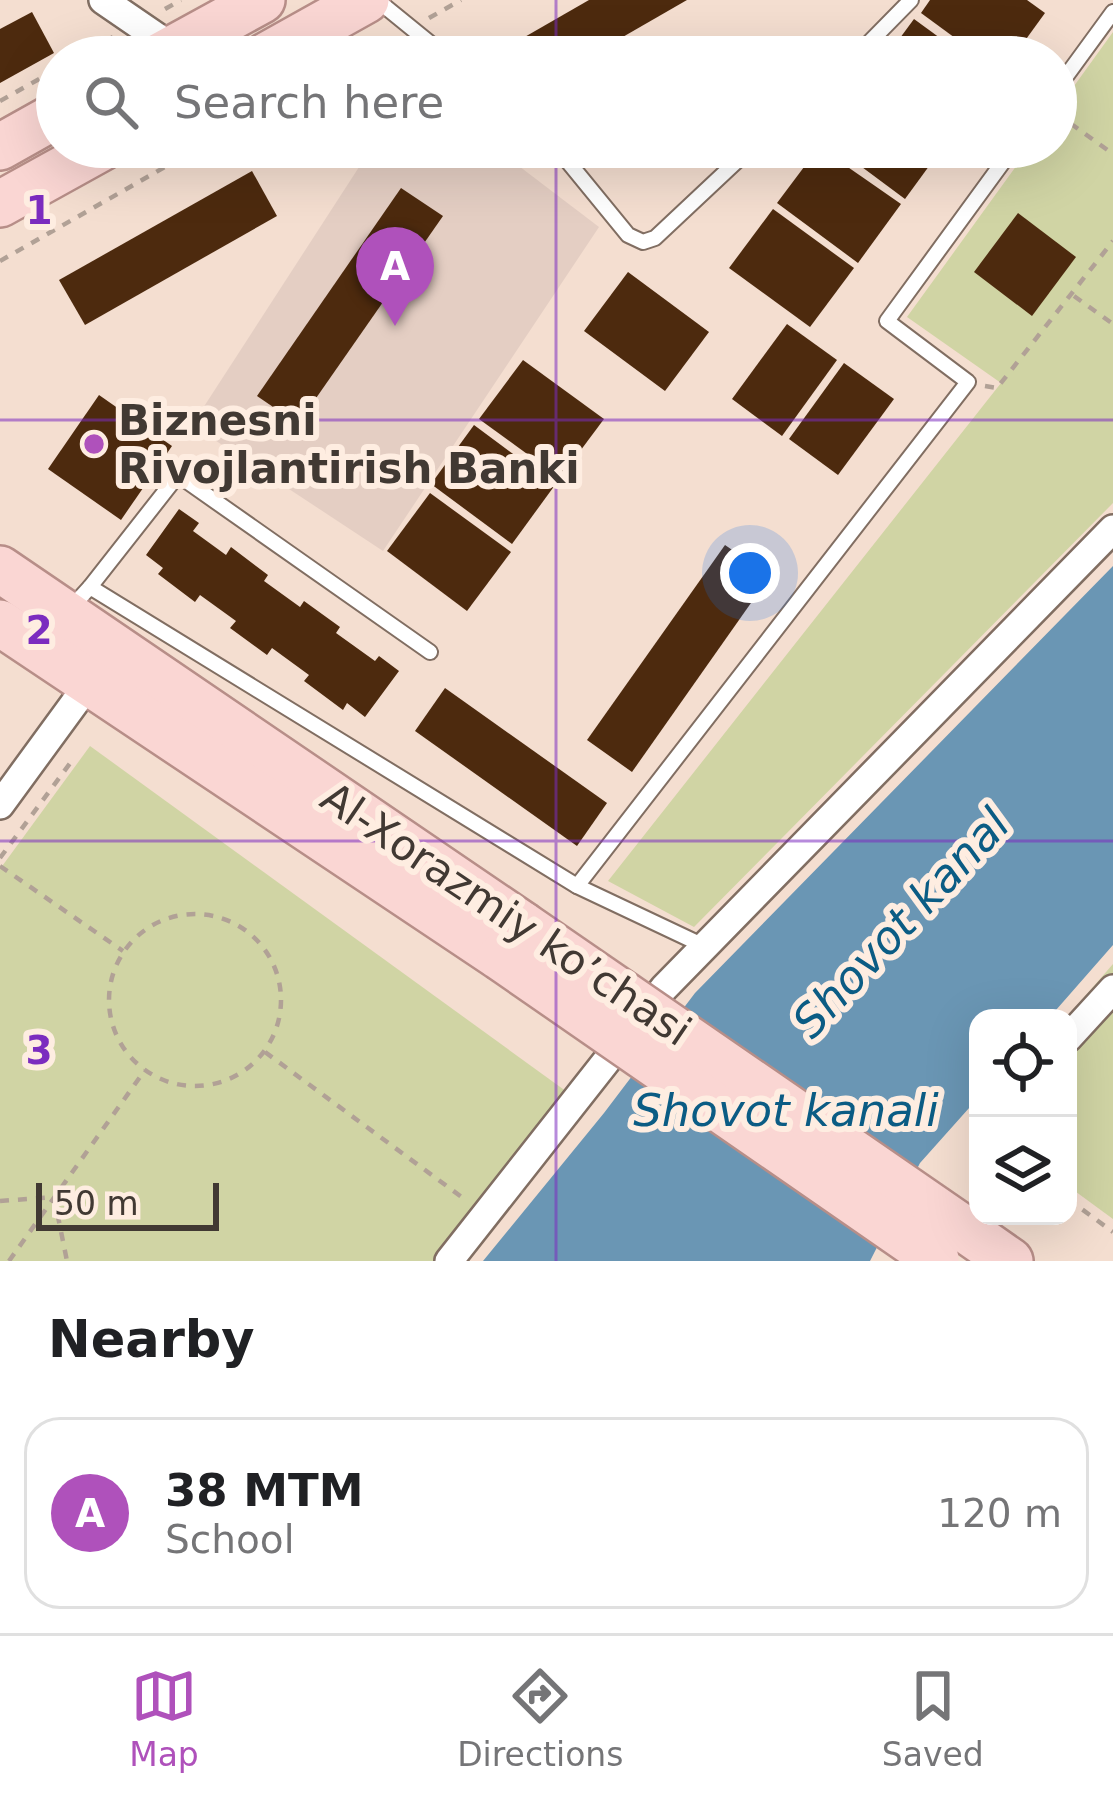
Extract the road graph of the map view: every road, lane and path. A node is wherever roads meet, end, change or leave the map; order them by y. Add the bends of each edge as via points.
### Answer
1 (103, 0) edge
2 (262, 0) edge
3 (366, 0) edge
4 (377, 0) edge
5 (911, 0) edge
6 (1113, 11) edge
7 (146, 36) edge
8 (197, 36) edge
9 (302, 36) edge
10 (421, 36) edge
11 (876, 36) edge
12 (1077, 60) edge
13 (36, 81) edge
14 (0, 101) edge
15 (36, 127) edge
16 (1077, 128) edge
17 (0, 147) edge
18 (1113, 154) edge
19 (65, 168) edge
20 (163, 168) edge
21 (576, 168) edge
22 (730, 168) edge
23 (999, 168) edge
24 (0, 204) edge
25 (1113, 242) edge
26 (0, 261) edge
27 (1074, 296) junction
28 (1113, 324) edge
29 (968, 382) junction
30 (1113, 530) edge
31 (0, 568) edge
32 (78, 601) junction
33 (0, 623) edge
34 (430, 652) dead end
35 (102, 666) junction
36 (74, 758) dead end
37 (0, 805) edge
38 (0, 862) edge
39 (577, 886) junction
40 (704, 946) junction
41 (124, 951) junction
42 (1113, 988) edge
43 (1077, 1028) edge
44 (265, 1052) junction
45 (145, 1070) junction
46 (54, 1197) junction
47 (0, 1201) edge
48 (1077, 1205) edge
49 (486, 1215) junction
50 (1113, 1232) edge
51 (945, 1249) edge
52 (9, 1261) edge
53 (68, 1261) edge
54 (449, 1261) edge
55 (1010, 1261) edge

1 - 7 street
2 - 8 main road
3 - 9 main road
4 - 10 lane
5 - 11 lane
6 - 12 lane
13 - 14 path
15 - 17 main road
16 - 18 path
19 - 24 main road
20 - 26 path
21 - 22 lane via 628,235 644,242
23 - 29 lane via 887,321
25 - 27 path
27 - 28 path
27 - 29 path via 997,388
29 - 39 lane
30 - 40 street
31 - 32 main road, Al-Xorazmiy ko’chasi
32 - 34 lane via 178,476
32 - 35 main road, Al-Xorazmiy ko’chasi
32 - 39 lane
33 - 35 main road, Al-Xorazmiy ko’chasi
35 - 37 street
35 - 51 main road, Al-Xorazmiy ko’chasi, bridge via 512,941
36 - 38 path
38 - 41 path
39 - 40 lane
40 - 49 street
41 - 44 path via 167,918 208,915 246,929 278,973 278,1028
41 - 45 path via 109,1008 117,1037
42 - 43 street
44 - 45 path via 216,1085 186,1087
44 - 49 path
45 - 46 path
46 - 47 path
46 - 52 path
46 - 53 path
48 - 50 path
49 - 54 street
51 - 55 main road, Al-Xorazmiy ko’chasi

